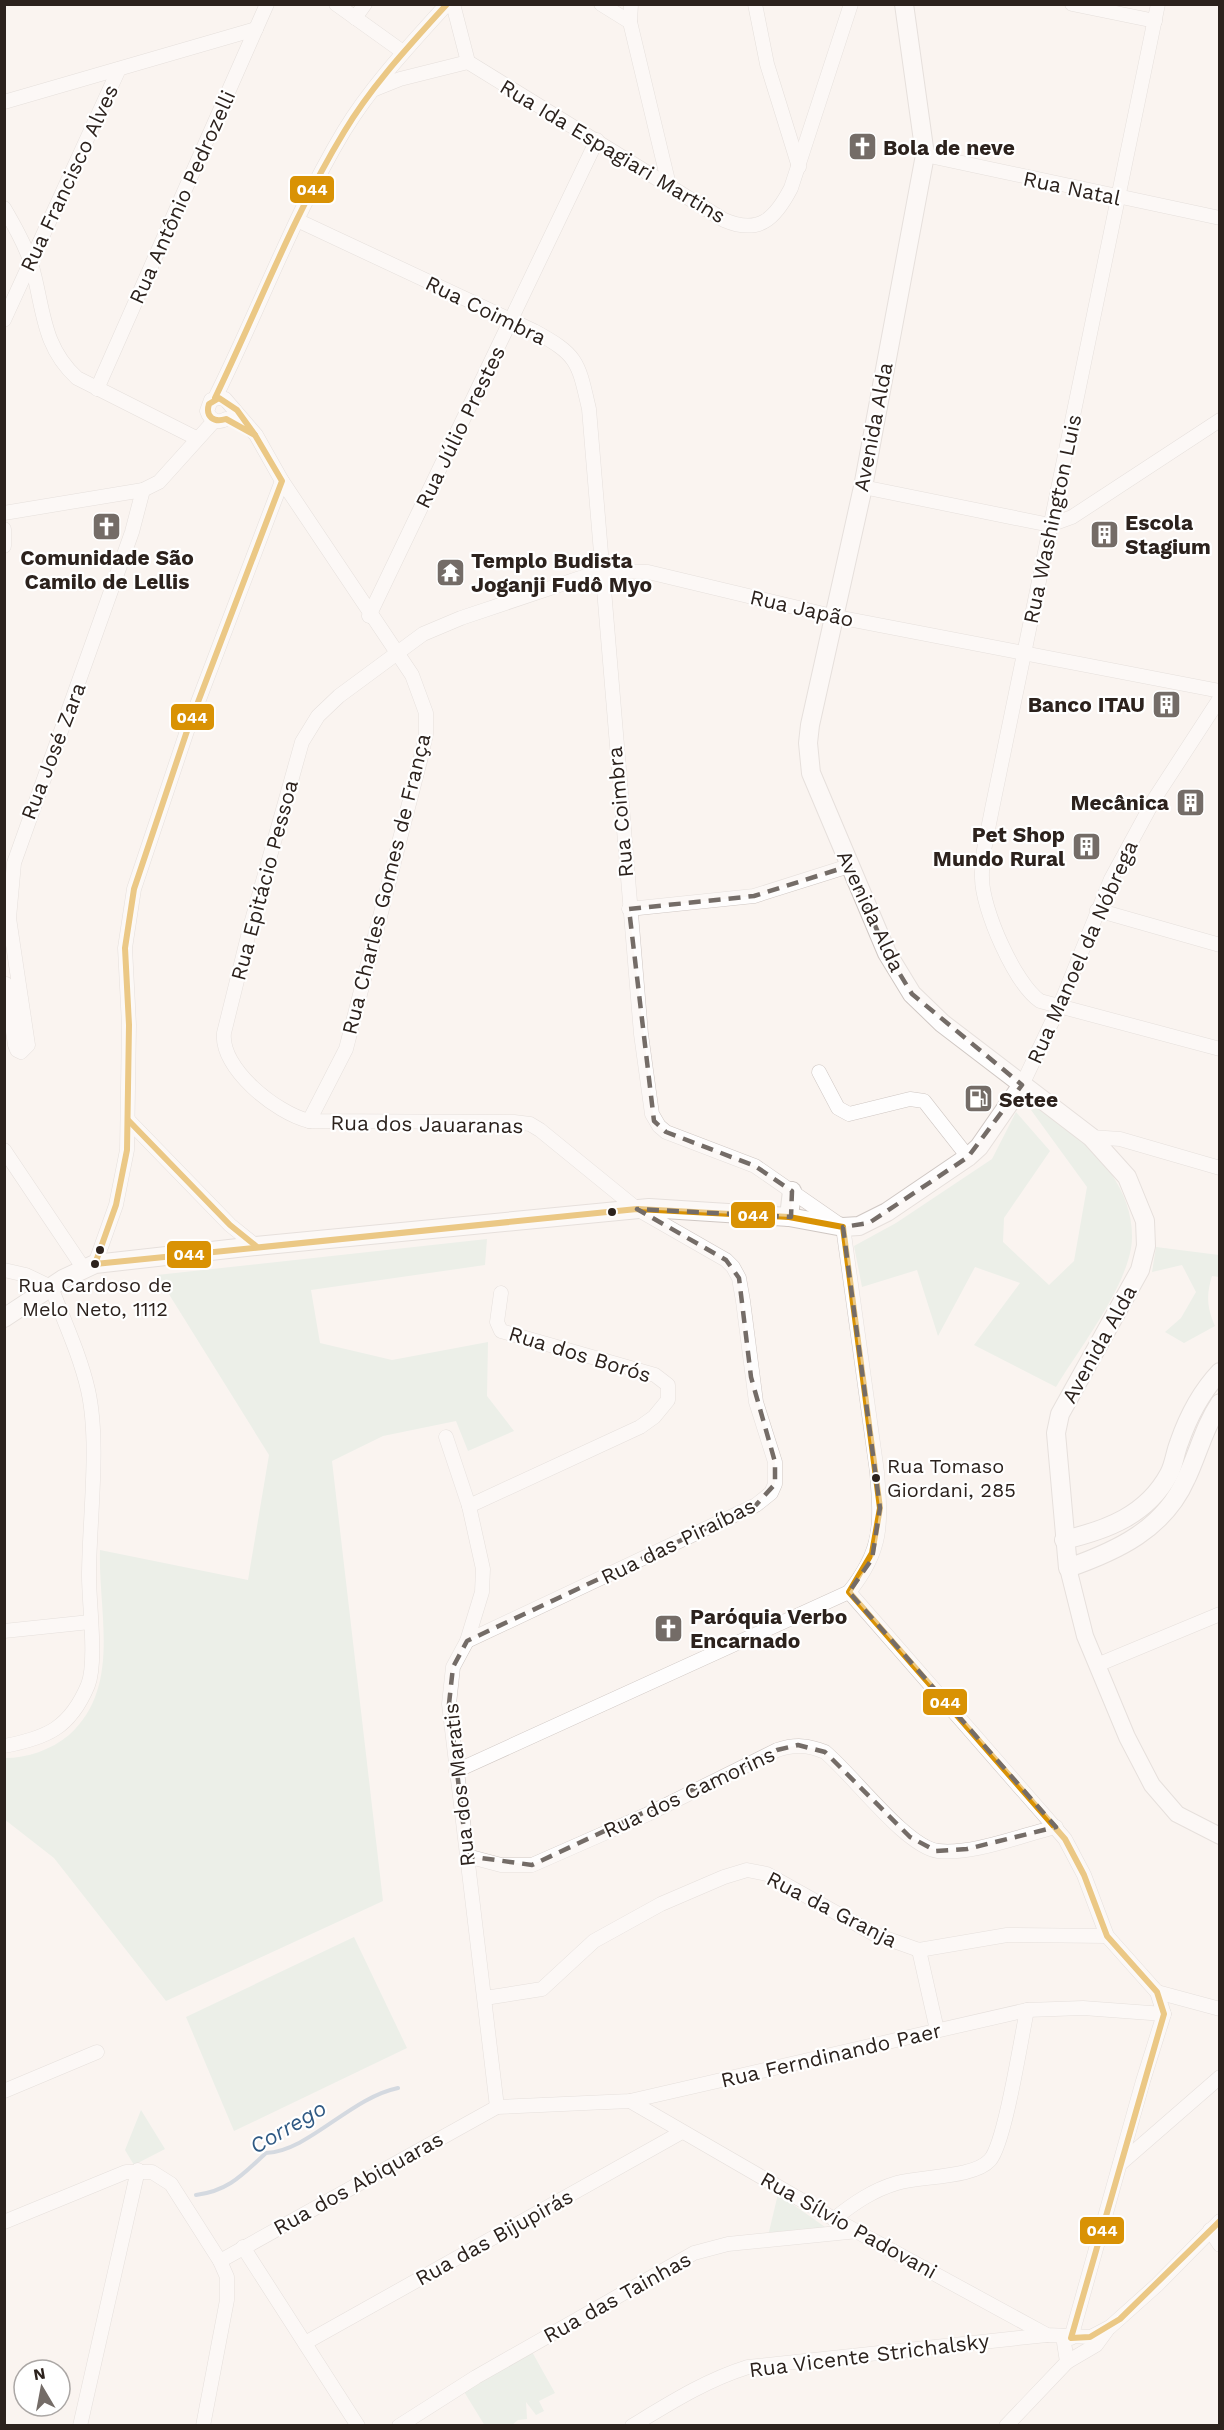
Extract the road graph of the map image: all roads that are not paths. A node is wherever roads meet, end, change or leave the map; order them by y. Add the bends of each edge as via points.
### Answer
1 (267, 4) edge
2 (336, 4) edge
3 (366, 4) edge
4 (447, 4) edge
5 (453, 4) edge
6 (601, 4) edge
7 (631, 4) edge
8 (755, 4) edge
9 (851, 4) edge
10 (904, 4) edge
11 (1072, 4) edge
12 (1158, 4) edge
13 (355, 18) junction
14 (1155, 21) junction
15 (630, 22) junction
16 (256, 28) junction
17 (403, 52) junction
18 (468, 62) junction
19 (119, 69) junction
20 (374, 89) junction
21 (4, 102) edge
22 (597, 140) junction
23 (925, 155) junction
24 (798, 167) junction
25 (669, 185) junction
26 (1118, 197) junction
27 (4, 208) edge
28 (1220, 218) edge
29 (298, 221) junction
30 (30, 261) junction
31 (5, 318) edge
32 (511, 320) junction
33 (97, 389) junction
34 (223, 400) junction
35 (216, 418) junction
36 (1220, 420) edge
37 (256, 435) junction
38 (197, 437) junction
39 (282, 481) junction
40 (863, 487) junction
41 (143, 490) junction
42 (4, 513) edge
43 (1050, 525) junction
44 (4, 529) edge
45 (4, 546) edge
46 (601, 571) junction
47 (369, 616) junction
48 (832, 616) junction
49 (397, 652) junction
50 (1024, 652) junction
51 (1220, 692) edge
52 (1220, 698) edge
53 (849, 866) junction
54 (7, 890) edge
55 (629, 909) junction
56 (1097, 910) junction
57 (1220, 945) edge
58 (6, 984) dead end
59 (1060, 1005) junction
60 (1220, 1049) edge
61 (819, 1072) dead end
62 (1022, 1085) junction
63 (302, 1120) junction
64 (129, 1121) junction
65 (1091, 1137) junction
66 (4, 1150) edge
67 (968, 1157) junction
68 (1220, 1168) edge
69 (792, 1191) junction
70 (637, 1209) junction
71 (789, 1217) junction
72 (843, 1227) junction
73 (256, 1246) junction
74 (90, 1267) junction
75 (4, 1270) edge
76 (51, 1287) junction
77 (501, 1293) dead end
78 (4, 1318) edge
79 (1220, 1372) edge
80 (1220, 1403) edge
81 (446, 1437) dead end
82 (469, 1506) junction
83 (1064, 1540) junction
84 (1068, 1568) junction
85 (849, 1592) junction
86 (1220, 1614) edge
87 (90, 1622) junction
88 (4, 1631) edge
89 (467, 1641) junction
90 (1097, 1665) junction
91 (4, 1746) edge
92 (456, 1771) junction
93 (1056, 1827) junction
94 (1220, 1836) edge
95 (466, 1857) junction
96 (1107, 1936) junction
97 (919, 1950) junction
98 (1157, 1992) junction
99 (484, 1998) junction
100 (1220, 2009) edge
101 (1028, 2010) junction
102 (1164, 2014) junction
103 (937, 2030) junction
104 (97, 2052) dead end
105 (1220, 2077) edge
106 (4, 2091) edge
107 (630, 2101) junction
108 (497, 2107) junction
109 (682, 2132) junction
110 (1120, 2164) junction
111 (138, 2170) junction
112 (834, 2218) junction
113 (4, 2222) edge
114 (1215, 2225) edge
115 (858, 2231) junction
116 (1220, 2245) edge
117 (243, 2247) junction
118 (220, 2260) junction
119 (1110, 2327) junction
120 (1047, 2335) junction
121 (1067, 2337) junction
122 (305, 2343) junction
123 (1067, 2362) junction
124 (204, 2419) edge
125 (80, 2426) edge
126 (215, 2426) edge
127 (358, 2426) edge
128 (399, 2426) edge
129 (632, 2426) edge
130 (1006, 2426) edge

1 - 16 street, Rua Antônio Pedrozelli
2 - 13 street
3 - 13 street
4 - 17 street
5 - 18 street
6 - 15 street
7 - 15 street
8 - 24 street via 767,64
9 - 24 street, Rua Ida Espagiari Martins
10 - 23 main road, Avenida Alda
11 - 14 street
12 - 14 street, Rua Washington Luis
13 - 17 street
14 - 26 street, Rua Washington Luis
15 - 25 street
16 - 19 street
16 - 33 street, Rua Antônio Pedrozelli
17 - 20 street
18 - 20 street
18 - 22 street, Rua Ida Espagiari Martins
19 - 21 street
19 - 30 street, Rua Francisco Alves
20 - 29 street via 344,131
22 - 25 street, Rua Ida Espagiari Martins
22 - 32 street, Rua Júlio Prestes
23 - 26 street, Rua Natal
23 - 40 main road, Avenida Alda
24 - 25 street, Rua Ida Espagiari Martins via 782,206 769,220 754,226 740,227 724,220
26 - 28 street, Rua Natal
26 - 43 street, Rua Washington Luis
27 - 30 street
29 - 32 street, Rua Coimbra
29 - 34 street via 224,380
30 - 31 street, Rua Francisco Alves
30 - 33 street via 52,347 61,363 77,378
32 - 46 street, Rua Coimbra via 564,347 582,377 589,409
32 - 47 street, Rua Júlio Prestes
33 - 38 street
34 - 35 street via 231,413
34 - 35 street via 207,407
34 - 37 street, Rua Charles Gomes de França
35 - 37 street
35 - 38 street
36 - 43 street via 1072,517
37 - 39 street, Rua Charles Gomes de França
38 - 41 street via 159,482
39 - 47 street, Rua Charles Gomes de França
39 - 64 street via 187,732 134,889 126,948
40 - 43 street
40 - 48 main road, Avenida Alda
41 - 42 street
41 - 54 street, Rua José Zara via 132,532 22,835
43 - 50 street, Rua Washington Luis
44 - 45 street
46 - 48 street, Rua Japão via 648,572
46 - 49 street, Rua Japão via 461,618 423,634
46 - 55 street, Rua Coimbra
47 - 49 street, Rua Charles Gomes de França
48 - 50 street, Rua Japão
48 - 53 main road, Avenida Alda via 808,751 815,787
49 - 63 street, Rua Charles Gomes de França via 421,694 426,734 346,1049
49 - 63 street, Rua Epitácio Pessoa via 339,696 318,716 302,742 224,1033 224,1049 230,1059 264,1098
50 - 51 street, Rua Japão
50 - 59 street, Rua Washington Luis via 981,876 987,909 1022,984 1040,1001
52 - 56 street, Rua Manoel da Nóbrega via 1155,798
53 - 55 street via 754,896
53 - 62 main road, Avenida Alda via 887,954 912,994 942,1023
54 - 58 street, Rua José Zara via 28,1045 21,1052 15,1045
55 - 69 street, Rua Coimbra via 654,1121 666,1132 755,1166
56 - 57 street
56 - 59 street, Rua Manoel da Nóbrega
59 - 60 street, Rua Washington Luis
59 - 62 street, Rua Manoel da Nóbrega
61 - 67 street via 838,1108 849,1114 910,1099 924,1101
62 - 65 main road, Avenida Alda
62 - 67 main road
63 - 70 street, Rua dos Jauaranas via 530,1124
64 - 73 street via 230,1226
64 - 74 street via 124,1173
65 - 68 street via 1120,1139
65 - 83 main road, Avenida Alda via 1127,1177 1145,1221 1146,1246 1132,1287 1060,1414 1056,1433
66 - 74 street
67 - 72 main road via 869,1223
69 - 71 main road
69 - 72 street, Rua Coimbra
70 - 71 main road
70 - 73 main road
70 - 89 street, Rua das Piraíbas via 726,1260 739,1278 751,1377 775,1461 775,1485 756,1505
71 - 72 main road
72 - 85 street via 880,1508 872,1559
73 - 74 main road
74 - 76 main road
75 - 76 street
76 - 78 main road
76 - 87 street via 82,1371 90,1408
77 - 82 street, Rua dos Borós via 497,1322 501,1331 656,1375 668,1385 668,1400 640,1428
79 - 83 main road via 1193,1408 1170,1472 1156,1495 1134,1514 1108,1528
80 - 84 main road via 1186,1481 1152,1526 1128,1542
81 - 82 street, Rua dos Maratis
82 - 89 street, Rua dos Maratis via 483,1569 482,1592
83 - 84 main road, Avenida Alda
84 - 90 street, Avenida Alda via 1078,1615
85 - 92 street
85 - 93 street
86 - 90 street
87 - 88 street
87 - 91 street via 92,1670 83,1696 48,1735
89 - 92 street, Rua dos Maratis via 453,1667 450,1683
90 - 94 street, Avenida Alda via 1127,1737 1158,1796 1188,1822
92 - 95 street, Rua dos Maratis
93 - 95 street, Rua dos Camorins via 968,1849 936,1851 910,1837 825,1752 798,1745 758,1758 648,1814 532,1865 501,1865
93 - 96 street via 1075,1856
95 - 99 street, Rua dos Maratis
96 - 97 street, Rua da Granja via 1007,1935
96 - 98 street
97 - 99 street, Rua da Granja via 874,1934 767,1874 747,1870 724,1876 624,1923 578,1953 542,1989
97 - 103 street
98 - 100 street
98 - 102 street
99 - 108 street, Rua dos Maratis
101 - 102 street, Rua Ferndinando Paer via 1083,2008
101 - 103 street, Rua Ferndinando Paer
101 - 112 street via 1000,2140 990,2160 973,2170 883,2187
102 - 110 street
103 - 107 street, Rua Ferndinando Paer
104 - 106 street
105 - 110 street
107 - 108 street, Rua Ferndinando Paer
107 - 109 street, Rua Sílvio Padovani
108 - 117 street, Rua dos Abiquaras
109 - 112 street, Rua Sílvio Padovani
109 - 122 street, Rua das Bijupirás
110 - 121 street
111 - 113 street via 111,2177
111 - 118 street via 161,2176 171,2184
111 - 125 street
112 - 115 street, Rua Sílvio Padovani
114 - 116 street
114 - 119 street
115 - 120 street, Rua Sílvio Padovani
115 - 128 street, Rua das Tainhas via 728,2244 694,2253
117 - 118 street, Rua dos Abiquaras
117 - 122 street
118 - 124 street via 227,2300
119 - 121 street via 1091,2337
119 - 123 street via 1096,2345
120 - 121 street, Rua Sílvio Padovani
120 - 129 street, Rua Vicente Strichalsky via 748,2367 724,2374
121 - 123 street
122 - 127 street
123 - 130 street
124 - 126 street

